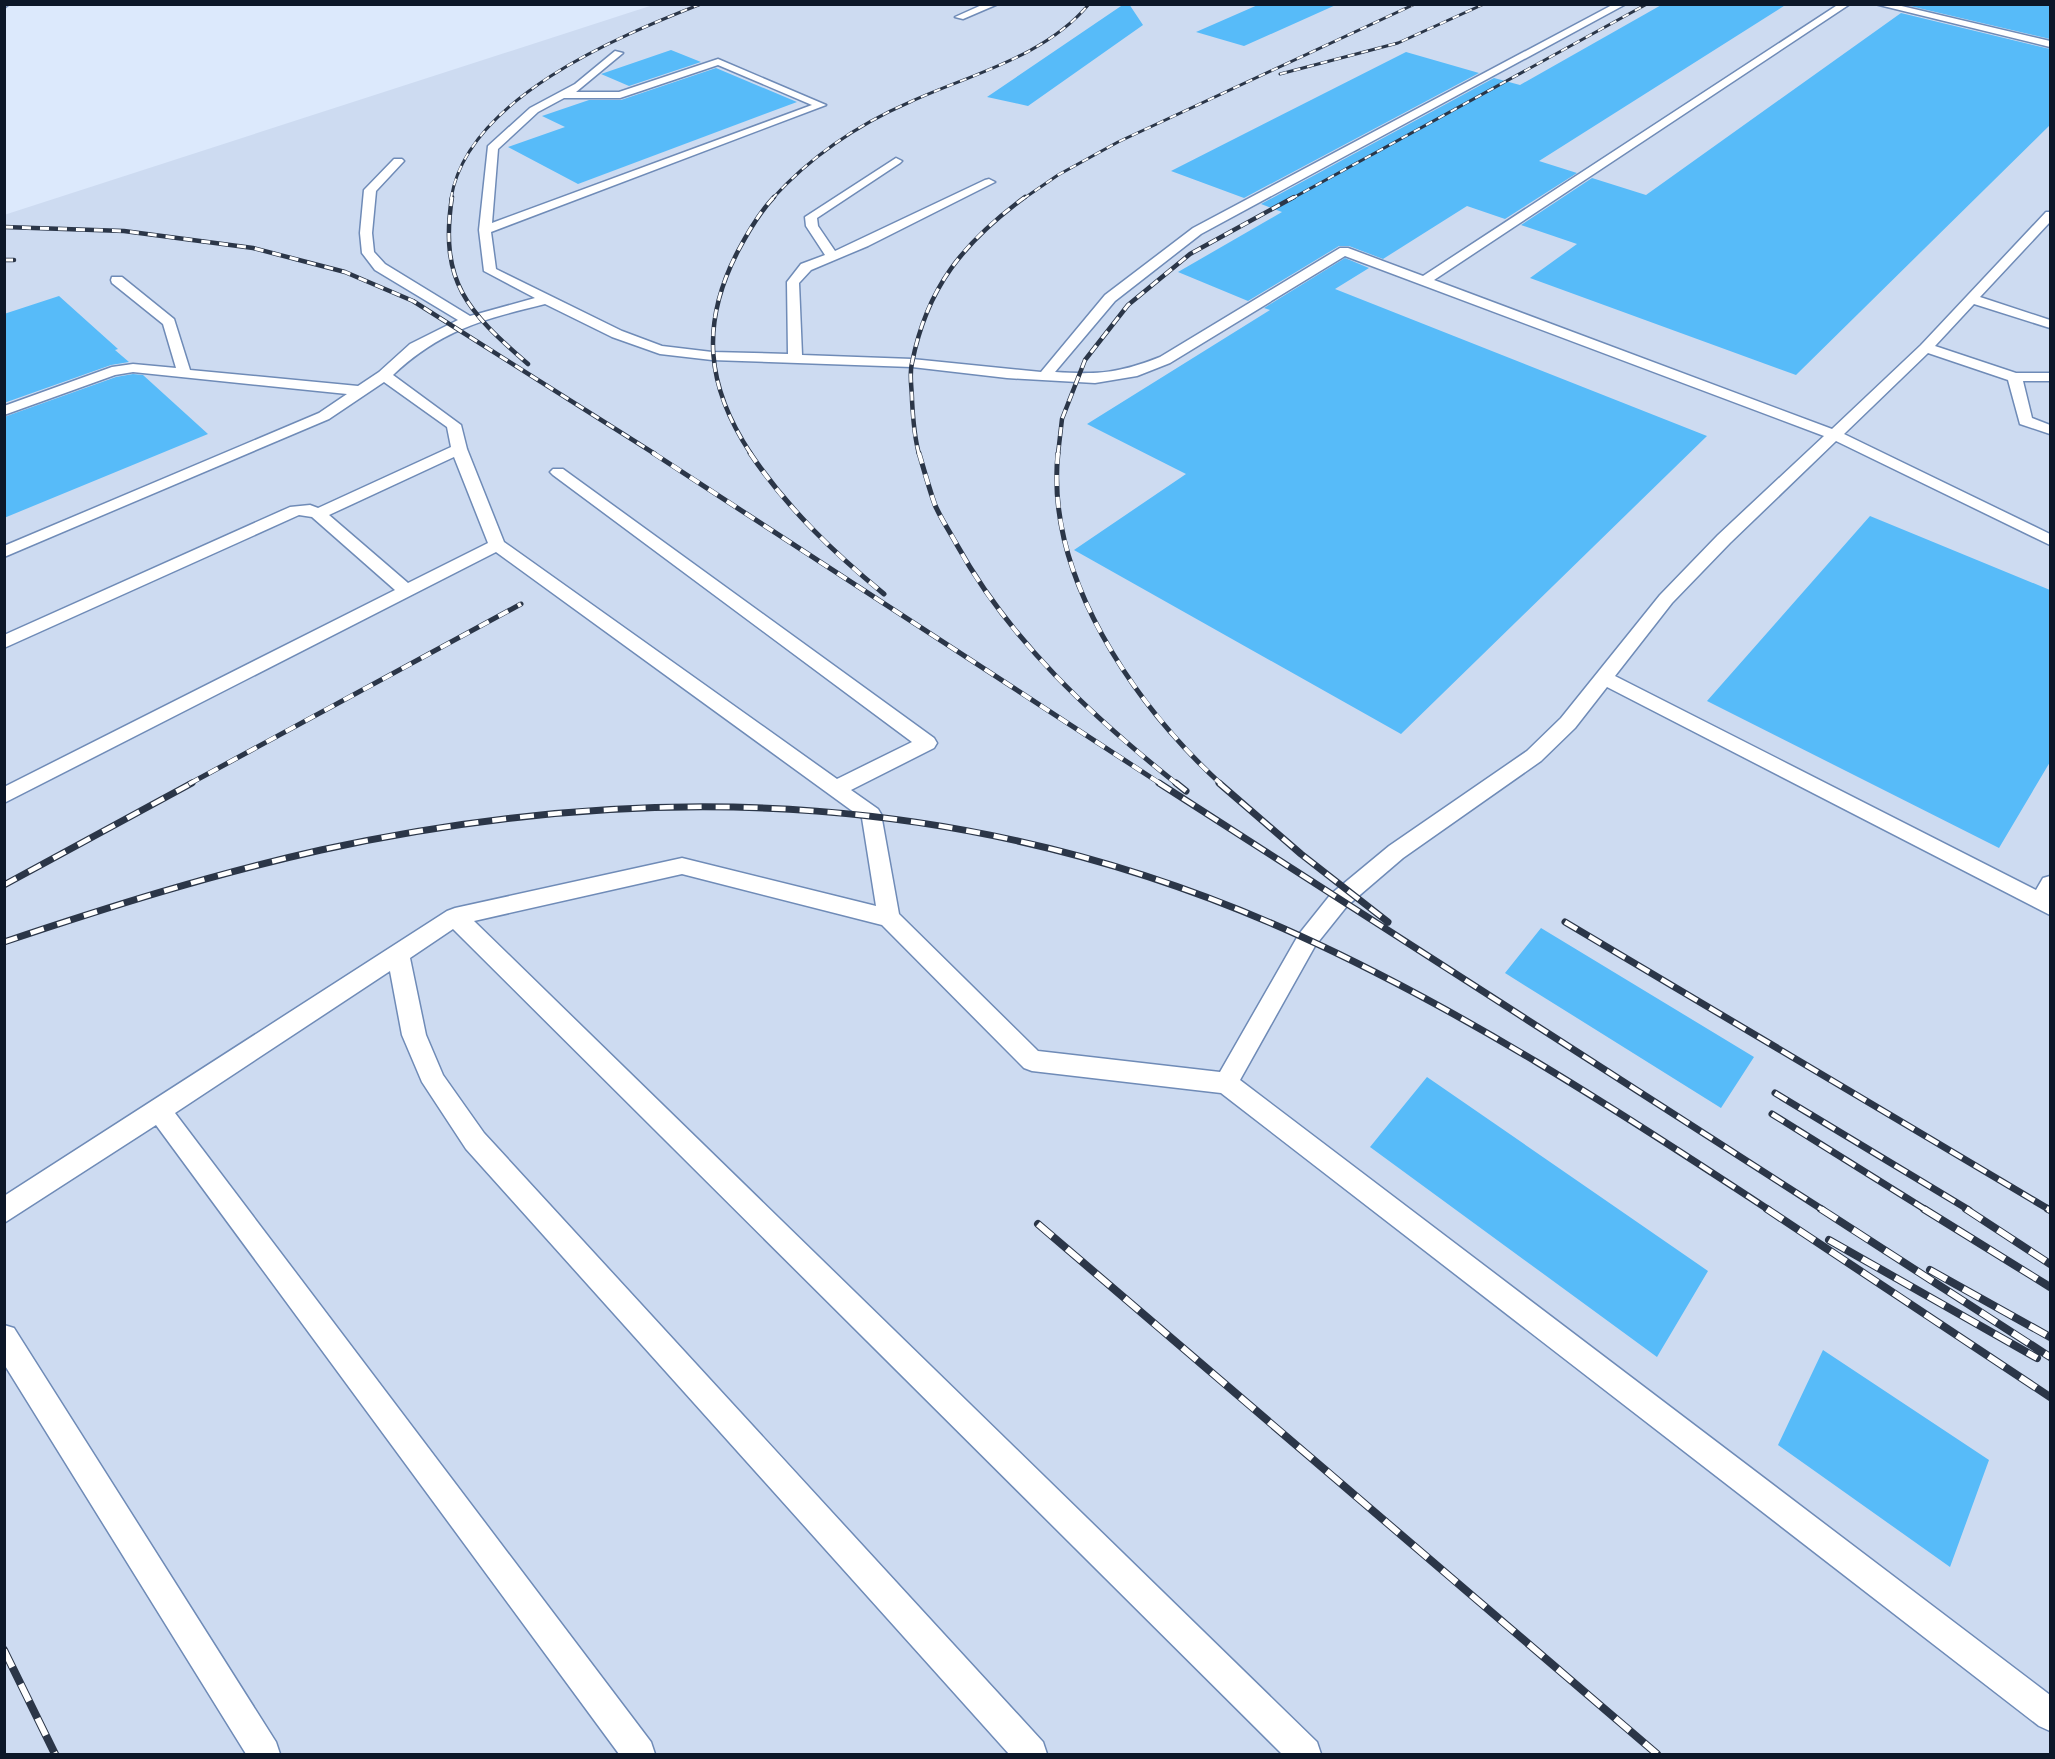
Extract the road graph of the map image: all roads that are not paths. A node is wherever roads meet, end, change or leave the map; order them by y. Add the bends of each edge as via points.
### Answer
1 (994, 4) edge
2 (1622, 4) edge
3 (1846, 4) edge
4 (1879, 4) edge
5 (960, 17) dead end
6 (2050, 44) edge
7 (618, 53) dead end
8 (562, 95) junction
9 (398, 161) dead end
10 (896, 161) dead end
11 (989, 182) dead end
12 (2050, 215) edge
13 (485, 230) junction
14 (832, 256) junction
15 (117, 280) dead end
16 (1423, 282) junction
17 (548, 299) junction
18 (1972, 299) junction
19 (468, 321) junction
20 (2050, 324) edge
21 (1926, 348) junction
22 (795, 358) junction
23 (184, 372) junction
24 (384, 375) junction
25 (1044, 377) junction
26 (2015, 377) junction
27 (2050, 377) edge
28 (361, 391) junction
29 (4, 411) edge
30 (2050, 430) edge
31 (1833, 434) junction
32 (459, 449) junction
33 (558, 472) dead end
34 (318, 514) junction
35 (2050, 540) edge
36 (497, 545) junction
37 (4, 552) edge
38 (407, 591) junction
39 (4, 642) edge
40 (1605, 678) junction
41 (835, 789) junction
42 (4, 796) edge
43 (2047, 897) edge
44 (455, 917) junction
45 (890, 918) junction
46 (398, 954) junction
47 (1226, 1083) junction
48 (159, 1110) junction
49 (6, 1208) edge
50 (4, 1338) edge
51 (2050, 1715) edge
52 (264, 1755) edge
53 (639, 1755) edge
54 (1031, 1755) edge
55 (1305, 1755) edge

1 - 5 lane
2 - 25 lane via 1197,231 1110,298
3 - 16 lane
4 - 6 lane
7 - 8 lane
8 - 13 lane via 534,110 492,148
8 - 13 lane via 620,95 718,62 820,105
9 - 19 lane via 370,190 368,253 380,267
10 - 14 lane via 811,217 812,226
11 - 14 lane
12 - 18 lane
13 - 17 lane via 490,272
14 - 22 lane via 806,267 793,282
15 - 23 lane via 169,322
16 - 25 lane via 1344,251 1150,367 1115,377
16 - 31 lane
17 - 19 lane
17 - 22 lane via 617,334 660,350
18 - 20 lane
18 - 21 lane
19 - 24 lane via 415,347
21 - 26 lane
21 - 31 lane
22 - 25 lane via 912,363
23 - 28 lane
23 - 29 lane via 133,368 112,371
24 - 28 lane
24 - 32 lane via 454,425
26 - 27 lane
26 - 30 lane via 2025,421
28 - 37 lane via 324,416
31 - 35 lane
31 - 40 lane via 1666,599
32 - 34 lane
32 - 36 lane
33 - 41 lane via 927,743
34 - 38 lane
34 - 39 lane via 296,510 281,516
36 - 38 lane
36 - 41 lane
38 - 42 lane
40 - 43 lane
40 - 47 lane via 1534,756 1396,852 1339,900 1307,940
41 - 45 lane via 871,814
44 - 45 lane via 682,866
44 - 46 lane
44 - 55 lane
45 - 47 lane via 1032,1061
46 - 48 lane
46 - 54 lane via 414,1035 434,1082 475,1141
47 - 51 lane
48 - 49 lane
48 - 53 lane
50 - 52 lane

